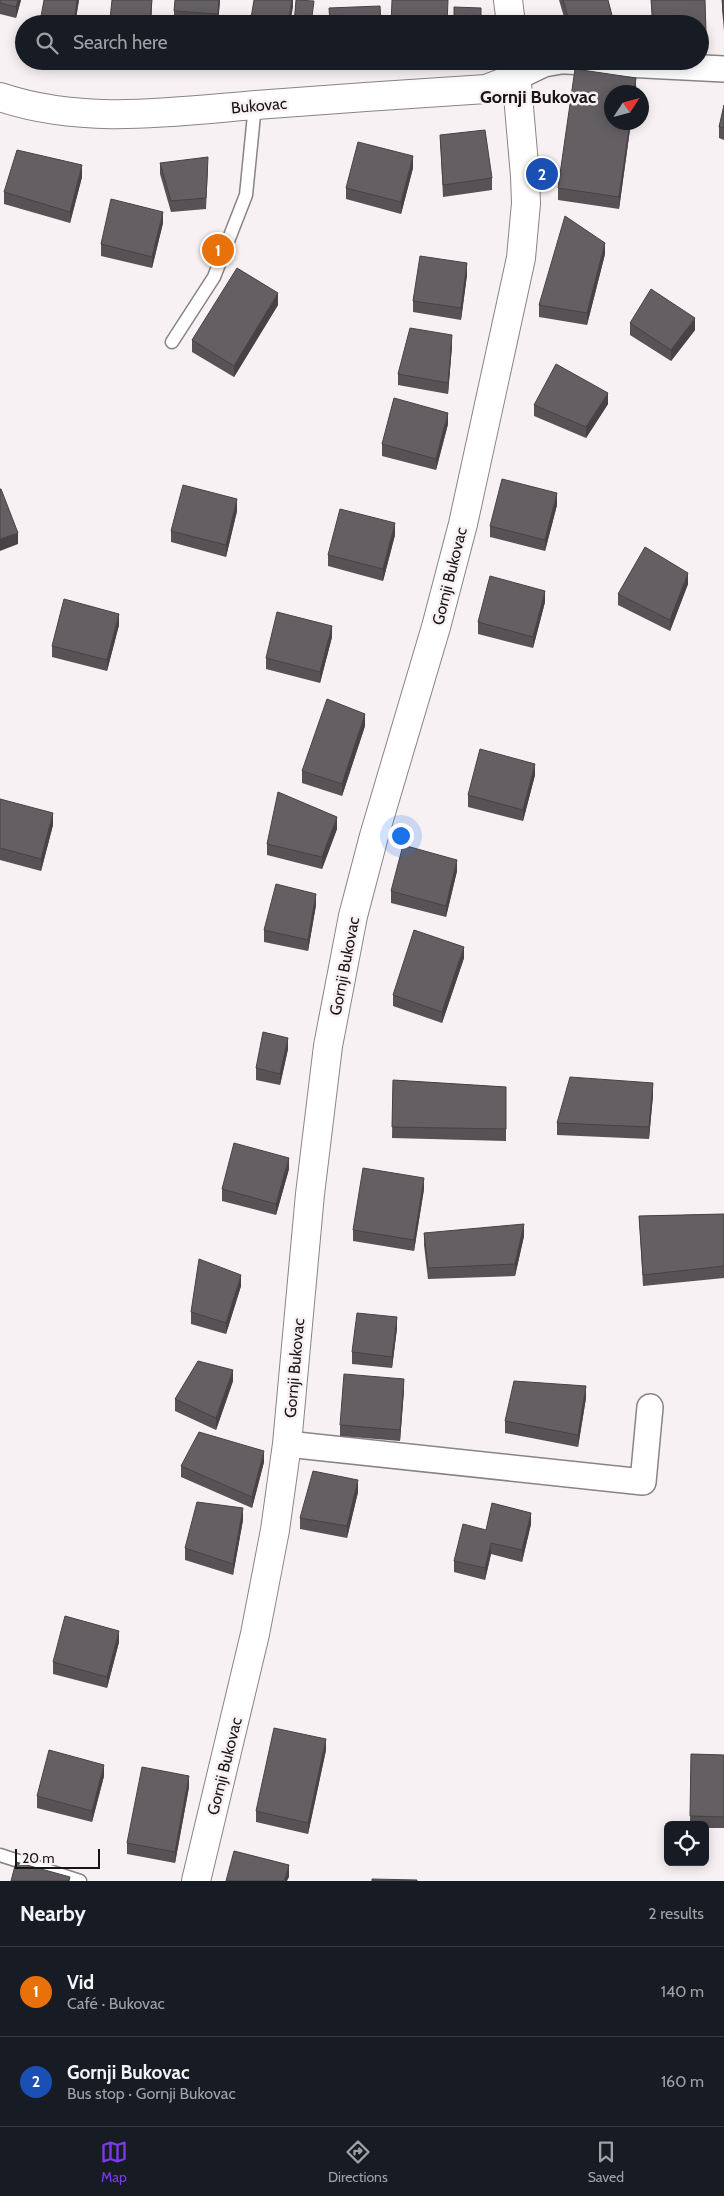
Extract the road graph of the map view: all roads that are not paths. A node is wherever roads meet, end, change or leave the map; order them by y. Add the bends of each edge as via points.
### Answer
1 (508, 0) edge
2 (510, 15) edge
3 (709, 68) edge
4 (724, 69) edge
5 (514, 70) edge
6 (516, 70) edge
7 (0, 97) edge
8 (255, 105) junction
9 (172, 342) dead end
10 (650, 1407) dead end
11 (288, 1444) junction
12 (0, 1855) edge
13 (80, 1881) edge
14 (196, 1881) edge

1 - 2 street
3 - 4 street
5 - 8 street, Bukovac via 486,89
6 - 11 street, Gornji Bukovac via 525,176 521,258 463,524 374,836 328,1046 310,1194
7 - 8 street, Bukovac via 66,112 146,115
8 - 9 lane via 246,195 214,277
10 - 11 street via 644,1482
11 - 14 street, Gornji Bukovac via 255,1634
12 - 13 lane

